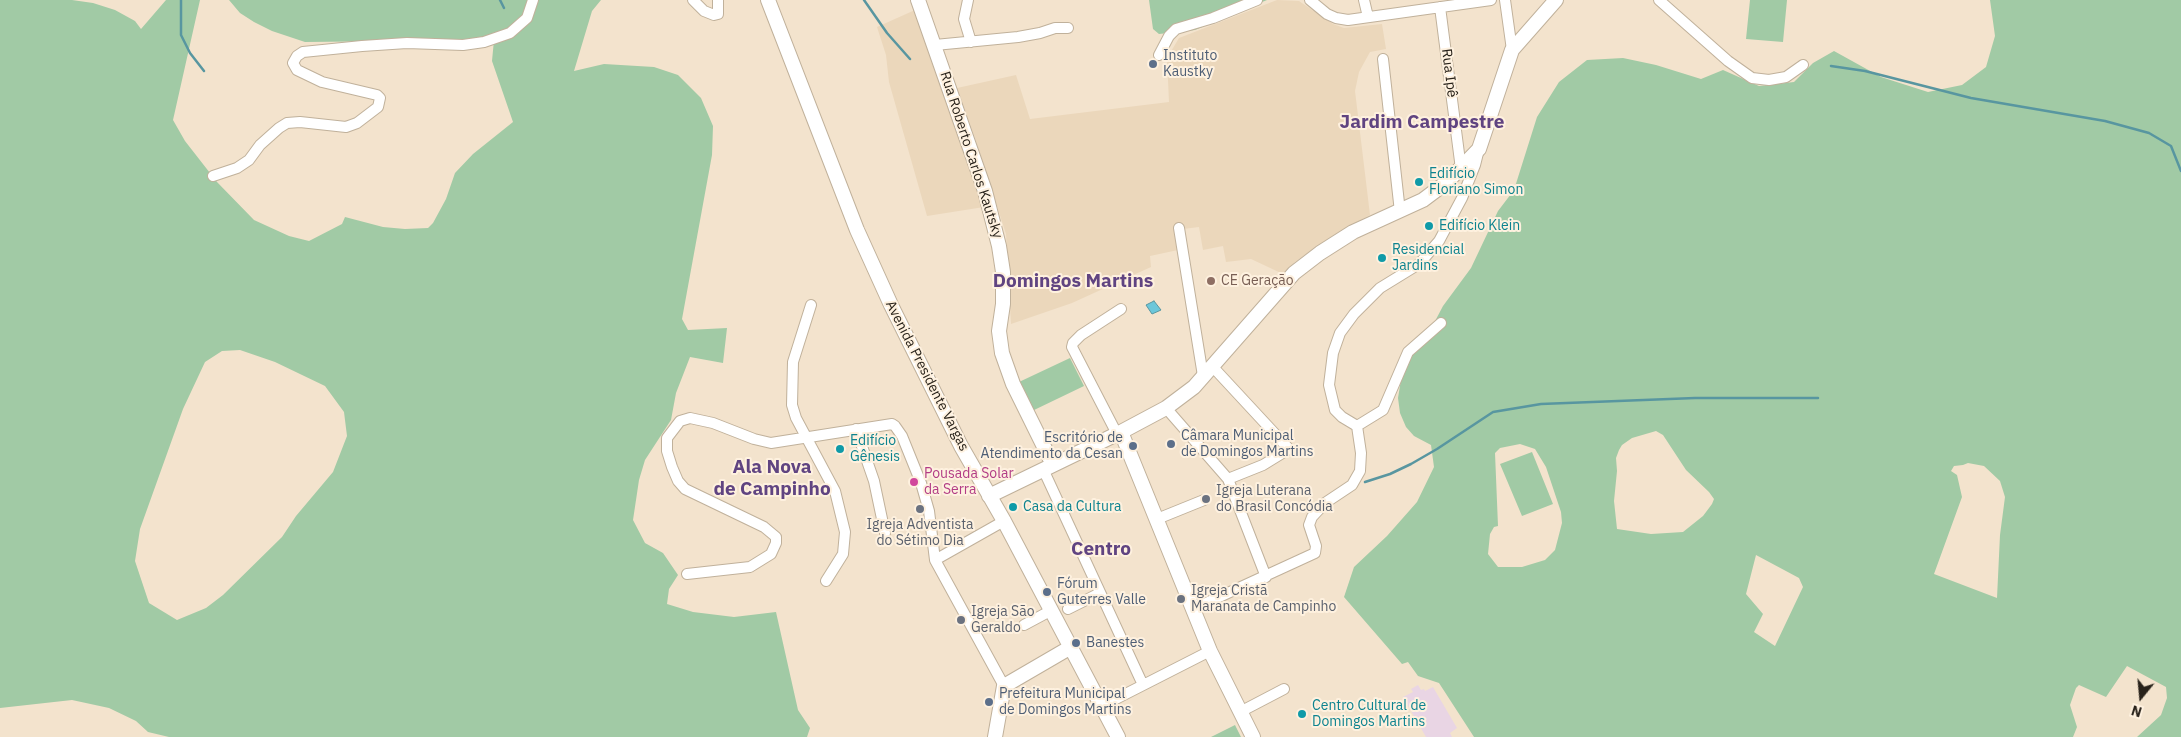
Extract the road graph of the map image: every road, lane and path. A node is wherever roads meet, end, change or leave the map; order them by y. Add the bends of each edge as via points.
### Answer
1 (533, 0) edge
2 (693, 0) edge
3 (718, 0) edge
4 (768, 0) edge
5 (918, 0) edge
6 (968, 0) edge
7 (1256, 0) edge
8 (1310, 0) edge
9 (1364, 0) edge
10 (1491, 0) edge
11 (1505, 0) edge
12 (1556, 0) edge
13 (1659, 0) edge
14 (1440, 6) junction
15 (1368, 17) junction
16 (1068, 28) dead end
17 (971, 42) junction
18 (935, 45) junction
19 (1512, 50) junction
20 (1159, 55) dead end
21 (1383, 59) dead end
22 (1803, 65) dead end
23 (1479, 149) junction
24 (1461, 169) junction
25 (213, 176) dead end
26 (1447, 182) junction
27 (1462, 198) junction
28 (1400, 212) junction
29 (1179, 228) dead end
30 (811, 305) dead end
31 (1121, 309) dead end
32 (1441, 323) dead end
33 (1208, 371) junction
34 (1166, 408) junction
35 (1356, 426) junction
36 (856, 429) junction
37 (1119, 433) junction
38 (806, 438) junction
39 (1048, 467) junction
40 (1228, 479) junction
41 (989, 496) junction
42 (1204, 500) dead end
43 (1157, 519) junction
44 (1004, 521) junction
45 (884, 533) dead end
46 (935, 560) junction
47 (687, 574) dead end
48 (1266, 577) junction
49 (826, 581) dead end
50 (1100, 592) junction
51 (1193, 608) junction
52 (1068, 609) dead end
53 (1052, 610) junction
54 (1024, 625) dead end
55 (1071, 647) junction
56 (1210, 651) junction
57 (1143, 685) junction
58 (1004, 686) junction
59 (1284, 689) dead end
60 (1102, 706) junction
61 (1240, 712) junction
62 (995, 737) edge
63 (1118, 737) edge
64 (1253, 737) edge

1 - 25 street via 527,18 516,28 484,42 462,45 407,43 303,52 293,63 297,70 322,82 376,95 380,98 378,107 346,127 300,122 287,124 260,145 249,160
2 - 3 street via 704,11 714,15 718,14
4 - 41 main road, Avenida Presidente Vargas via 857,230 923,370
5 - 18 main road, Rua Roberto Carlos Kautsky
6 - 17 street via 964,19
7 - 20 street via 1176,29
8 - 15 street via 1336,18
9 - 15 street
10 - 14 street
11 - 19 street
12 - 19 main road
13 - 22 street via 1752,78 1786,77
14 - 15 street
14 - 24 street, Rua Ipê
16 - 17 street
17 - 18 street
18 - 39 main road, Rua Roberto Carlos Kautsky via 985,191 999,246 1003,272 999,331 1002,353
19 - 23 main road
21 - 28 street
23 - 24 main road
23 - 27 street
24 - 26 main road
26 - 27 street
26 - 28 main road
27 - 35 street via 1439,241 1419,264 1380,288 1340,333 1333,353 1329,385 1335,410
28 - 33 main road via 1353,232 1294,273
29 - 33 street
30 - 38 street via 794,362 792,390 792,405
31 - 37 street via 1081,335 1072,347
32 - 35 street via 1408,352 1383,410
33 - 34 main road via 1188,392
33 - 40 street via 1289,449 1263,466
34 - 37 main road
34 - 40 street
35 - 48 street via 1361,453 1360,471 1352,485 1312,516 1309,525 1315,553
36 - 38 street
36 - 45 street via 874,481
36 - 46 street via 888,424 895,426 902,436 929,511
37 - 39 main road
37 - 43 main road
38 - 47 street via 762,442 724,426 690,418 680,421 668,438 667,451 672,467 686,489 764,527 776,537 771,554 750,567
38 - 49 street via 835,491 845,532 842,554
39 - 41 main road
39 - 50 street
40 - 48 street
41 - 44 main road, Avenida Presidente Vargas
42 - 43 street
43 - 51 main road
44 - 46 street
44 - 53 main road, Avenida Presidente Vargas
46 - 58 street
48 - 51 street
50 - 52 street
50 - 57 street
51 - 56 main road
53 - 54 street
53 - 55 main road, Avenida Presidente Vargas
55 - 58 main road
55 - 60 main road, Avenida Presidente Vargas
56 - 57 street
56 - 61 main road
57 - 60 street
58 - 62 main road
59 - 61 street
60 - 63 main road, Avenida Presidente Vargas
61 - 64 main road

